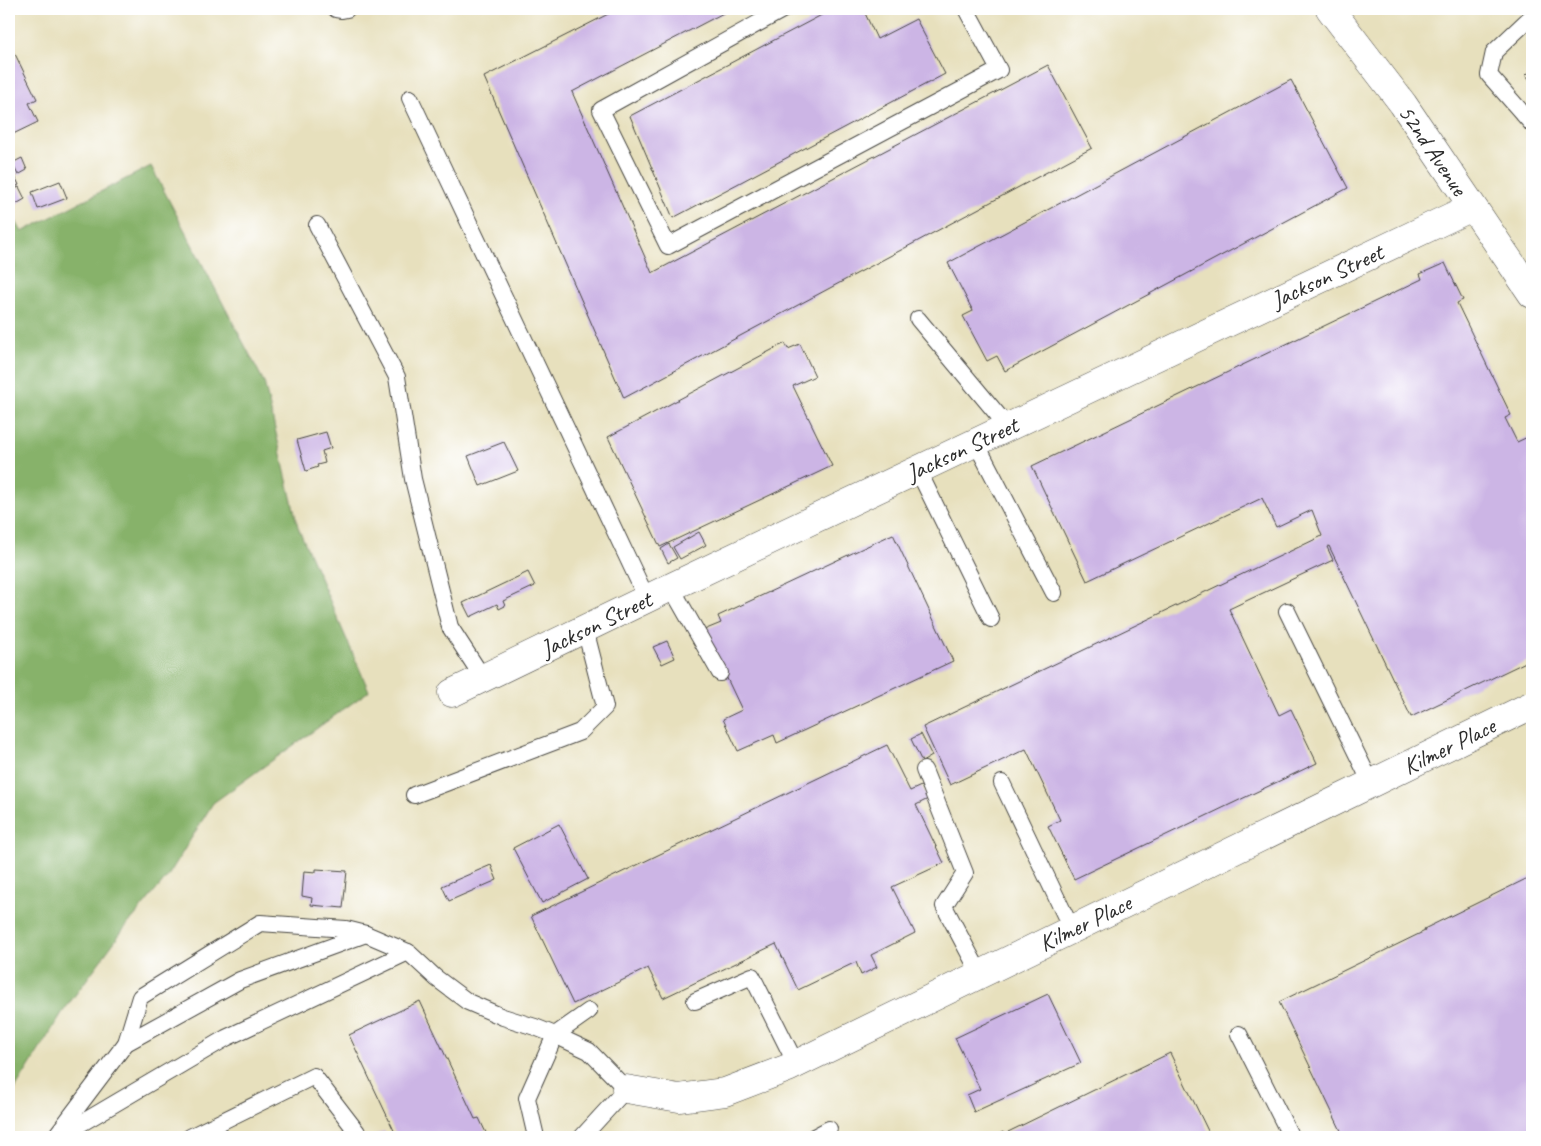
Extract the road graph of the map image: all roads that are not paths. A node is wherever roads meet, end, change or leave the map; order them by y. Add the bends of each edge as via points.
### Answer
1 (336, 9) edge
2 (347, 9) edge
3 (784, 9) edge
4 (966, 9) edge
5 (1330, 9) edge
6 (1532, 16) edge
7 (410, 98) dead end
8 (1532, 124) edge
9 (1472, 207) junction
10 (316, 225) dead end
11 (1532, 294) edge
12 (918, 319) dead end
13 (1008, 427) junction
14 (976, 443) junction
15 (918, 470) junction
16 (671, 587) junction
17 (1054, 593) dead end
18 (647, 599) junction
19 (1287, 611) dead end
20 (991, 619) dead end
21 (585, 629) junction
22 (720, 673) dead end
23 (483, 678) junction
24 (452, 694) dead end
25 (1532, 705) edge
26 (924, 770) dead end
27 (1002, 782) dead end
28 (1371, 783) junction
29 (414, 794) dead end
30 (1072, 930) junction
31 (366, 934) junction
32 (408, 952) junction
33 (980, 974) junction
34 (695, 1001) dead end
35 (589, 1011) dead end
36 (1239, 1034) dead end
37 (555, 1035) junction
38 (126, 1043) junction
39 (796, 1064) junction
40 (626, 1090) junction
41 (829, 1129) dead end
42 (56, 1137) edge
43 (190, 1137) edge
44 (348, 1137) edge
45 (536, 1137) edge
46 (582, 1137) edge
47 (814, 1137) edge
48 (1291, 1137) edge

1 - 2 lane
3 - 4 lane via 601,110 668,246 999,70
5 - 9 street, 52nd Avenue via 1403,104
6 - 8 lane via 1494,52 1490,75
7 - 18 lane
9 - 11 street, 52nd Avenue
9 - 13 street, Jackson Street
10 - 23 lane via 397,377 412,479 450,627
12 - 13 lane
13 - 14 street, Jackson Street
14 - 15 street, Jackson Street
14 - 17 lane
15 - 16 street, Jackson Street
15 - 20 lane
16 - 18 street, Jackson Street
16 - 22 lane
18 - 21 street, Jackson Street
19 - 28 lane
21 - 23 street, Jackson Street
21 - 29 lane via 605,707 580,732
23 - 24 street, Jackson Street
25 - 28 street, Kilmer Place
26 - 33 lane via 965,873 944,906
27 - 30 lane
28 - 30 street, Kilmer Place
30 - 33 street, Kilmer Place
31 - 32 lane
31 - 38 lane via 240,980
31 - 38 lane via 346,929 260,922 140,997
32 - 37 lane via 468,1002
32 - 42 lane via 226,1038
33 - 39 street, Kilmer Place
34 - 39 lane via 752,976
35 - 37 lane
36 - 48 lane
37 - 40 lane via 589,1051
37 - 45 lane via 527,1098
38 - 42 lane
39 - 40 street, Kilmer Place via 725,1092 679,1098
40 - 46 lane
41 - 47 lane
43 - 44 lane via 314,1076 357,1132

